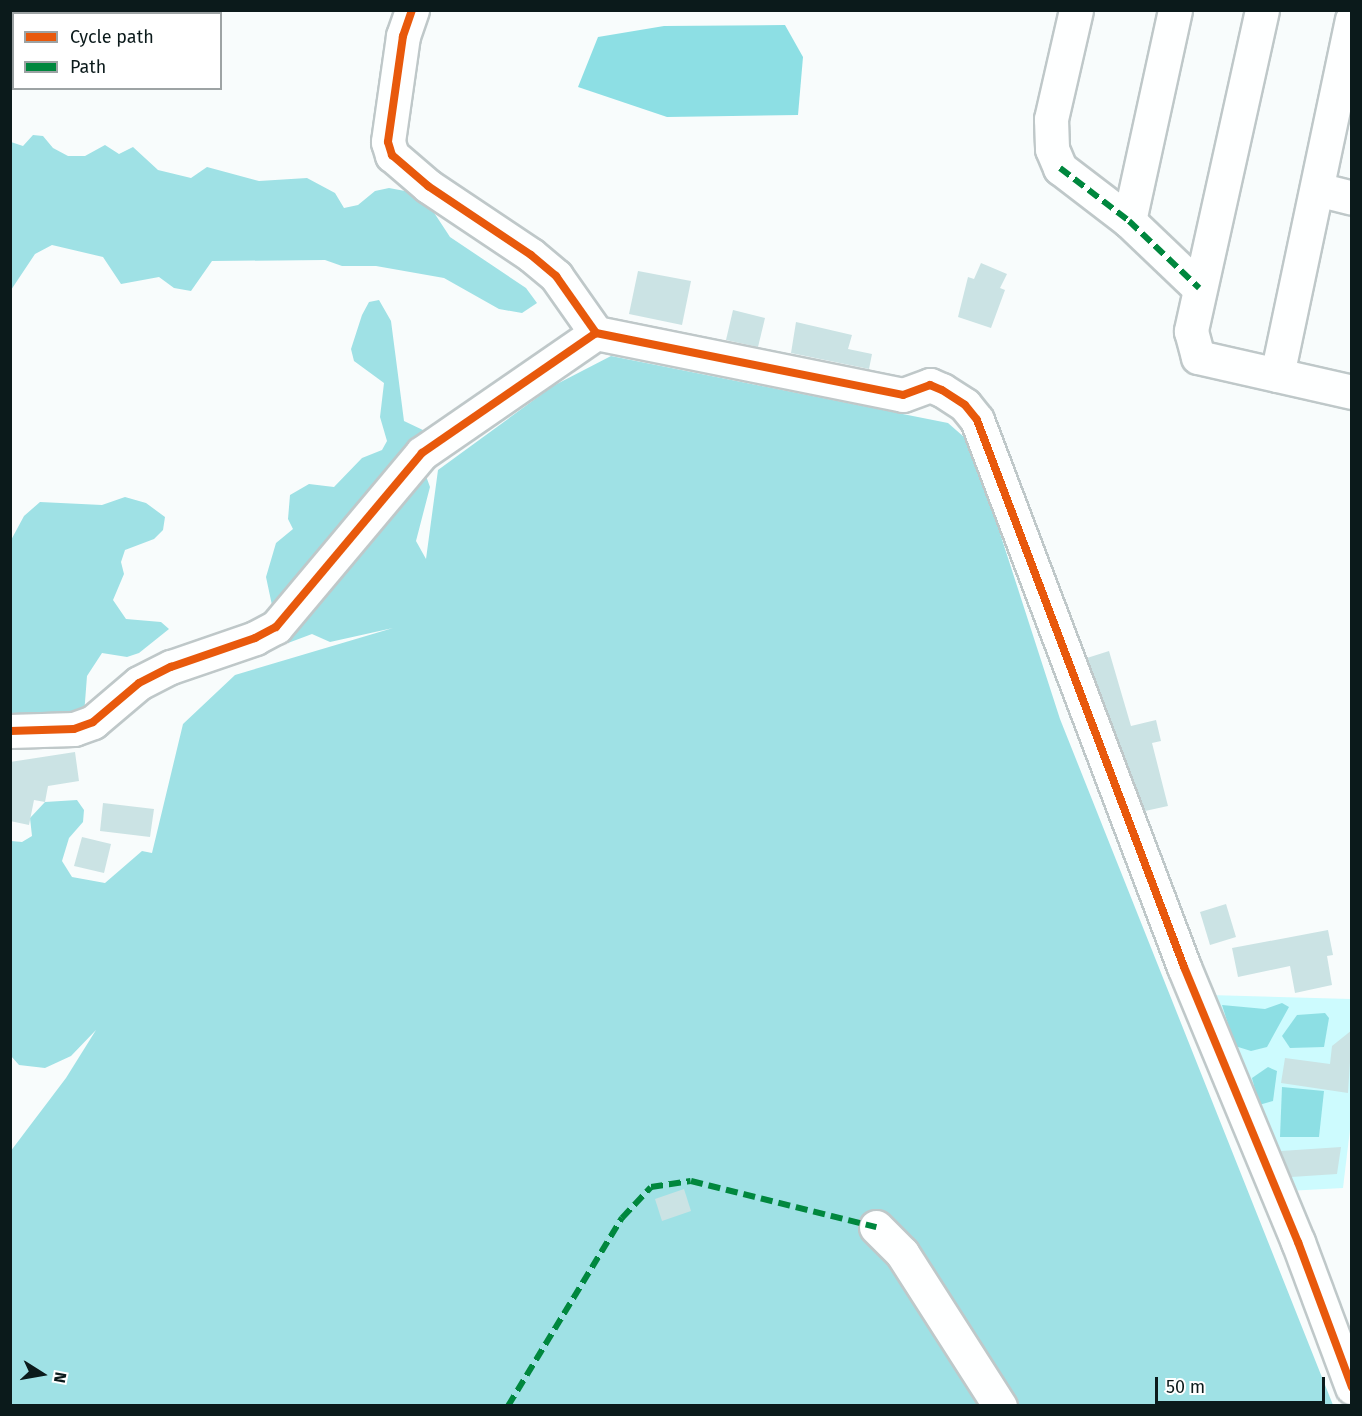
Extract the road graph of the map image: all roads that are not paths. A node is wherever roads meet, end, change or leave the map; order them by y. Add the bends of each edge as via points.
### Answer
1 (412, 10) edge
2 (1076, 10) edge
3 (1174, 10) edge
4 (1262, 10) edge
5 (1352, 20) edge
6 (1345, 83) edge
7 (1317, 189) junction
8 (1352, 198) edge
9 (1130, 221) junction
10 (1199, 288) junction
11 (596, 333) junction
12 (1277, 375) junction
13 (1352, 392) edge
14 (10, 731) edge
15 (876, 1227) dead end
16 (1352, 1387) edge
17 (1000, 1406) edge

1 - 11 street via 403,36 388,142 392,155 428,186 531,255 555,276
2 - 9 street via 1051,119 1052,149 1060,168
3 - 9 street
4 - 10 street
5 - 6 street
6 - 7 street
7 - 8 street
7 - 12 street
9 - 10 street
10 - 12 street via 1191,331 1198,357
11 - 14 street via 422,453 276,627 160,672 116,700 93,722 74,729
11 - 16 street via 903,395 930,385 965,405 977,420 1184,967 1298,1242
12 - 13 street
15 - 17 street via 902,1253

